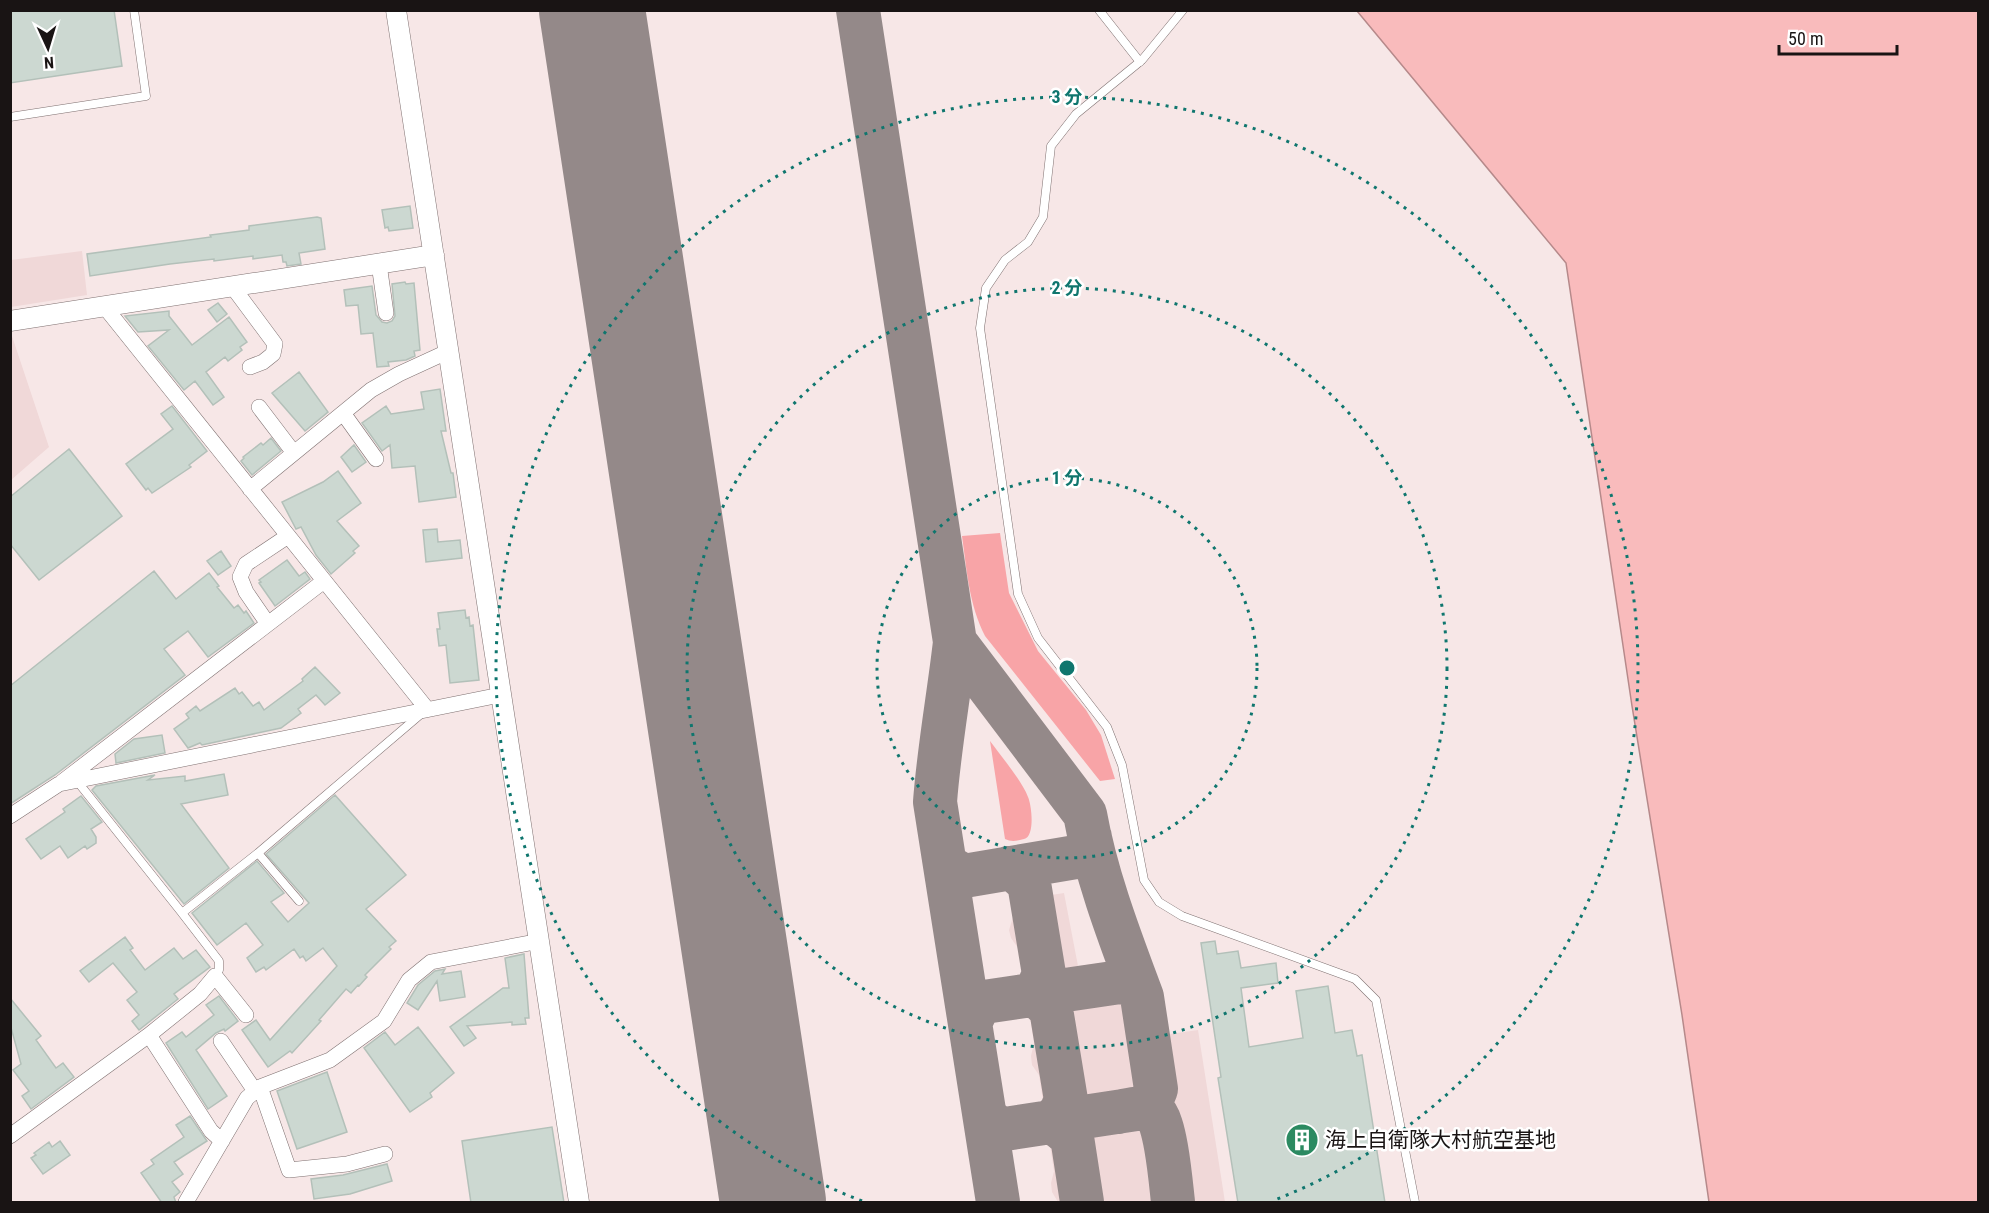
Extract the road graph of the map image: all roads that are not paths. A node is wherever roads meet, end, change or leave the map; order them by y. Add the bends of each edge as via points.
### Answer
1 (134, 10) edge
2 (396, 10) edge
3 (1099, 10) edge
4 (1183, 10) edge
5 (1140, 62) junction
6 (10, 117) edge
7 (434, 255) junction
8 (379, 264) junction
9 (232, 286) junction
10 (104, 306) junction
11 (386, 313) dead end
12 (10, 321) edge
13 (449, 351) junction
14 (250, 367) dead end
15 (259, 407) dead end
16 (343, 413) junction
17 (294, 453) junction
18 (376, 459) dead end
19 (250, 489) junction
20 (288, 536) junction
21 (324, 581) junction
22 (268, 624) junction
23 (500, 696) junction
24 (427, 709) junction
25 (77, 781) junction
26 (59, 784) junction
27 (10, 816) edge
28 (258, 853) junction
29 (299, 901) dead end
30 (182, 913) junction
31 (540, 941) junction
32 (215, 975) junction
33 (246, 1015) dead end
34 (149, 1035) junction
35 (221, 1041) dead end
36 (258, 1089) junction
37 (10, 1136) edge
38 (222, 1141) junction
39 (385, 1154) dead end
40 (186, 1203) edge
41 (579, 1203) edge
42 (1415, 1203) edge

1 - 6 lane via 146,96
2 - 7 street
3 - 5 lane
4 - 5 lane
5 - 42 lane via 1076,114 1051,146 1043,217 1028,242 1005,260 986,288 980,328 1018,594 1038,638 1107,727 1122,765 1144,880 1159,902 1182,916 1355,979 1376,1000
7 - 8 street
7 - 13 street
8 - 9 street
8 - 11 street
9 - 10 street
9 - 14 street via 275,344 273,354
10 - 12 street
10 - 19 street
13 - 16 street via 371,390
13 - 23 street
15 - 17 street
16 - 17 street
16 - 18 street
17 - 19 street
19 - 20 street
20 - 21 street
20 - 22 street via 246,564 240,577
21 - 22 street
21 - 24 street
22 - 26 street
23 - 24 street
23 - 31 street
24 - 25 street
24 - 28 lane
25 - 26 street
25 - 30 lane
26 - 27 street
28 - 29 lane
28 - 30 lane
30 - 32 lane via 219,961
31 - 36 street via 431,962 409,980 384,1021 330,1060
31 - 41 street
32 - 33 street
32 - 34 street via 200,994
34 - 37 street
34 - 38 street via 211,1131
35 - 36 street
36 - 38 street via 247,1098
36 - 39 street via 290,1170 347,1164
38 - 40 street

